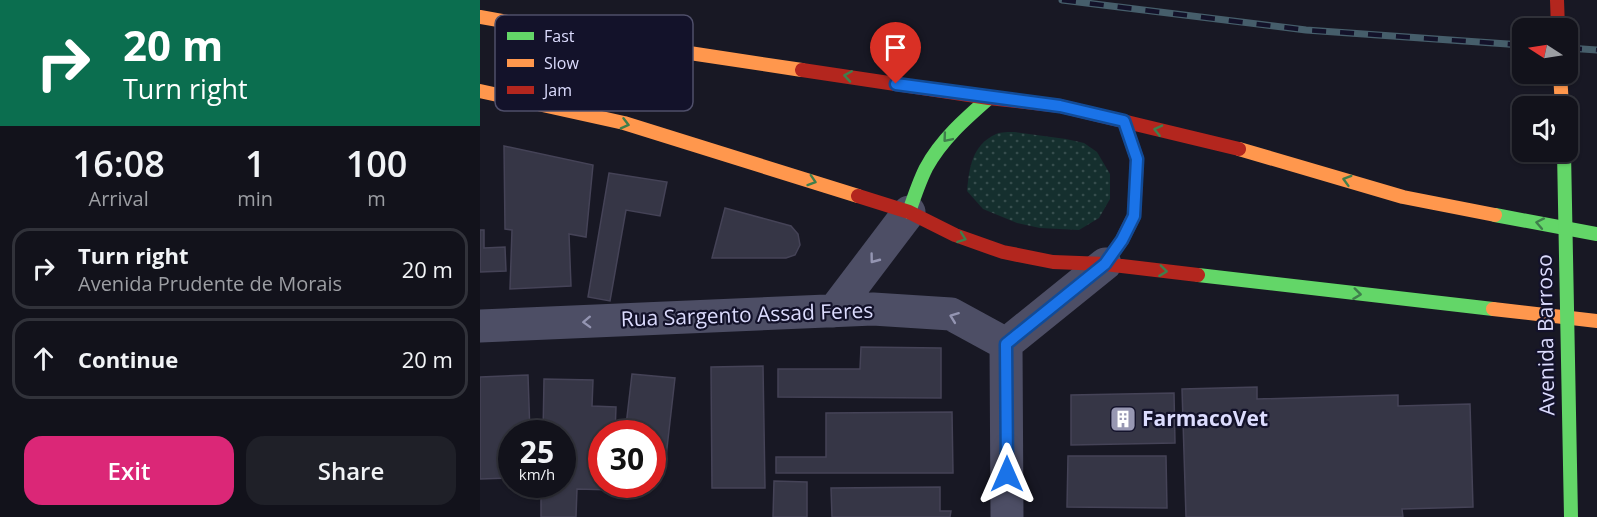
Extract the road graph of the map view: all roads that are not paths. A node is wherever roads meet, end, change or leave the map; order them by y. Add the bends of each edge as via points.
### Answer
1 (1557, 0) edge
2 (480, 17) edge
3 (1558, 18) edge
4 (495, 20) edge
5 (693, 54) edge
6 (480, 92) edge
7 (495, 95) edge
8 (989, 98) junction
9 (568, 111) edge
10 (1124, 121) junction
11 (1563, 162) edge
12 (909, 212) junction
13 (1597, 234) edge
14 (1105, 264) junction
15 (834, 311) junction
16 (1597, 321) edge
17 (480, 326) edge
18 (1006, 344) junction
19 (1007, 517) edge
20 (1571, 517) edge

1 - 3 main road
4 -> 2 main road
8 -> 5 main road
6 -> 7 main road
8 - 10 main road via 1060,106
8 -> 12 main road via 961,121 938,148 920,179
9 -> 12 main road via 624,123
13 -> 10 main road via 1403,197 1245,150
10 - 14 main road via 1137,159 1134,216
11 - 20 main road, Avenida Barroso, bridge
12 -> 14 main road via 955,235 1003,252 1053,262
12 -> 15 street
14 -> 16 main road
14 - 18 street
15 -> 17 street, Rua Sargento Assad Feres
18 -> 15 street, Rua Sargento Assad Feres via 951,314
18 - 19 street

